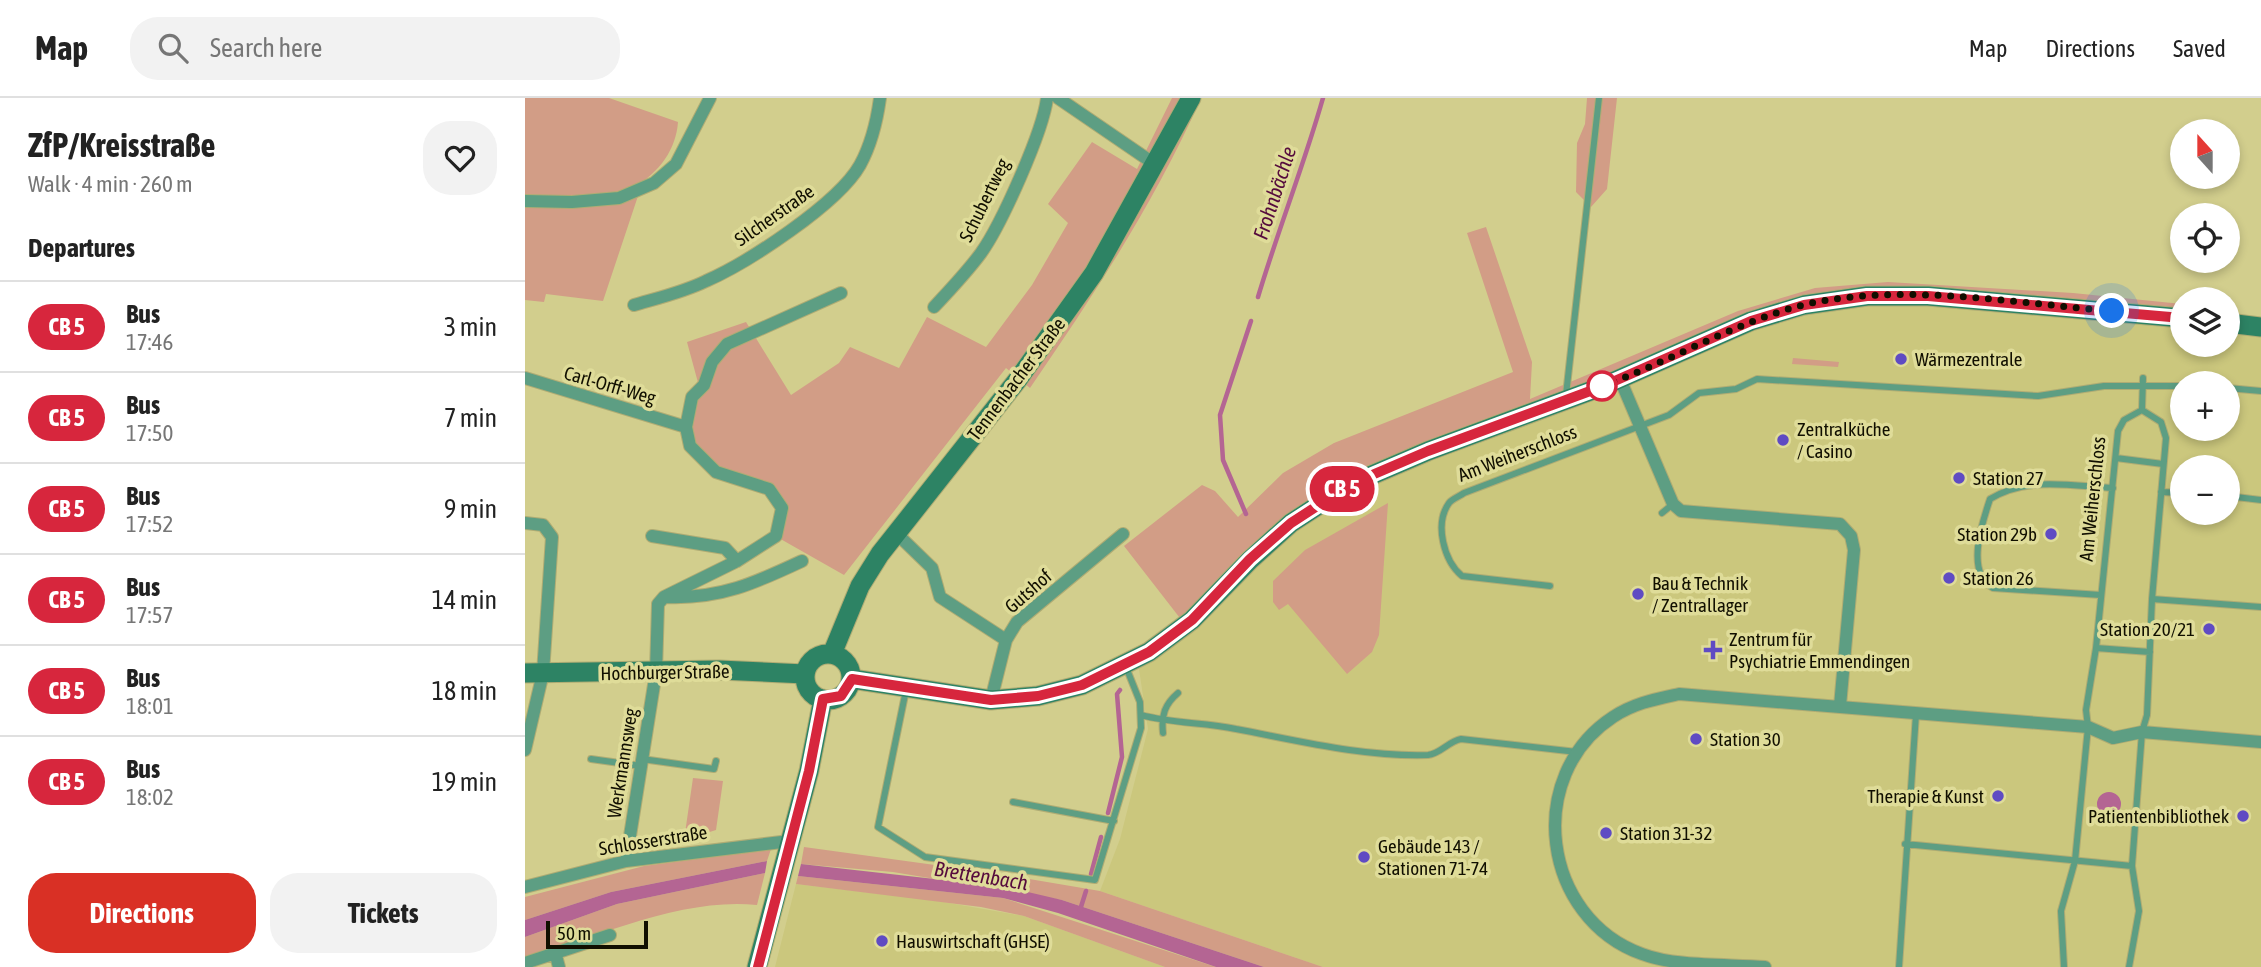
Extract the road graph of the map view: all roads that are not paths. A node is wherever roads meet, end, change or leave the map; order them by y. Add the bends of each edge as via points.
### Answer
1 (710, 98) edge
2 (880, 98) edge
3 (1047, 98) edge
4 (1058, 98) edge
5 (1191, 98) edge
6 (1599, 98) edge
7 (1156, 165) junction
8 (525, 201) edge
9 (841, 293) dead end
10 (634, 305) dead end
11 (934, 307) dead end
12 (2170, 317) edge
13 (2240, 324) edge
14 (2261, 327) edge
15 (525, 378) edge
16 (1620, 379) junction
17 (2143, 382) junction
18 (2170, 385) edge
19 (2240, 389) edge
20 (2261, 391) edge
21 (1566, 400) junction
22 (2142, 410) junction
23 (1641, 426) junction
24 (686, 427) junction
25 (2116, 458) junction
26 (2162, 464) junction
27 (2113, 488) junction
28 (2161, 492) junction
29 (2170, 492) edge
30 (2240, 497) edge
31 (2261, 500) edge
32 (1673, 504) junction
33 (1662, 513) dead end
34 (525, 523) edge
35 (895, 532) junction
36 (1123, 534) dead end
37 (652, 536) dead end
38 (737, 561) junction
39 (802, 561) dead end
40 (1549, 586) dead end
41 (2101, 595) junction
42 (664, 597) junction
43 (2153, 599) junction
44 (2261, 607) edge
45 (1006, 640) junction
46 (2097, 648) junction
47 (2150, 652) junction
48 (832, 654) junction
49 (1125, 665) junction
50 (656, 671) junction
51 (534, 673) edge
52 (805, 674) junction
53 (852, 679) junction
54 (907, 687) junction
55 (1178, 692) dead end
56 (823, 699) junction
57 (991, 700) junction
58 (1840, 706) junction
59 (1916, 714) junction
60 (1141, 715) junction
61 (1161, 720) junction
62 (2088, 727) junction
63 (2142, 732) junction
64 (1163, 733) dead end
65 (2261, 742) edge
66 (525, 750) edge
67 (1577, 752) junction
68 (591, 759) dead end
69 (716, 761) dead end
70 (642, 763) junction
71 (1013, 802) dead end
72 (1114, 821) junction
73 (790, 841) junction
74 (1905, 844) junction
75 (626, 861) junction
76 (2075, 861) junction
77 (2132, 866) junction
78 (525, 887) edge
79 (610, 935) dead end
80 (555, 952) junction
81 (525, 963) edge
82 (559, 967) edge
83 (757, 967) edge
84 (1765, 967) edge
85 (1899, 967) edge
86 (2064, 967) edge
87 (2129, 967) edge

1 - 8 street via 676,164 654,183 619,198
2 - 10 street, Silcherstraße via 877,120 859,166 830,199 754,255 706,282
3 - 11 street, Schubertweg via 1045,115 1010,198 982,252
4 - 7 street
5 - 7 street, Tennenbacher Straße
6 - 21 lane
7 - 35 street, Tennenbacher Straße via 1094,272 1048,339
9 - 24 street via 727,344 692,397
12 - 16 street via 1928,296 1867,296 1804,305 1751,321
13 - 14 street
15 - 24 street, Carl-Orff-Weg
16 - 21 street
16 - 23 street
17 - 18 lane, Am Weiherschloss
17 - 22 lane
17 - 23 lane, Am Weiherschloss via 2038,396 1963,387 1757,379 1735,389 1699,393 1669,415
19 - 20 lane
21 - 49 street via 1416,456 1328,498 1270,540 1192,620
22 - 25 lane, Am Weiherschloss via 2124,420 2118,431
22 - 26 lane via 2161,422 2166,438
23 - 32 street
23 - 40 lane, Am Weiherschloss via 1449,502 1443,544 1451,567 1462,576
24 - 38 street via 690,446 716,472 769,489 782,508 776,536
25 - 26 lane
25 - 27 lane, Am Weiherschloss
26 - 28 lane
27 - 41 lane, Am Weiherschloss
27 - 41 lane via 2027,484 2006,489 1990,499 1977,571 1983,583 1993,588
28 - 29 lane
28 - 43 lane
30 - 31 lane
32 - 33 lane
32 - 58 street via 1681,511 1751,520 1840,524 1850,536 1854,550
34 - 51 street via 543,525 552,537
35 - 45 street via 932,568 940,597
35 - 48 street, Tennenbacher Straße via 860,586
36 - 45 street, Gutshof via 1017,622
37 - 38 street via 725,548
38 - 42 street
39 - 42 street via 745,588
41 - 46 lane, Am Weiherschloss
42 - 50 street, Werkmannsweg via 658,604
43 - 44 lane
43 - 47 lane
45 - 57 street, Gutshof
46 - 47 lane
46 - 62 lane, Am Weiherschloss
47 - 63 lane
48 - 52 street via 813,659
48 - 53 street via 848,663
49 - 57 street via 1058,692
49 - 60 lane via 1137,691
50 - 51 street, Hochburger Straße
50 - 52 street, Hochburger Straße
50 - 70 street, Werkmannsweg
51 - 66 street
52 - 56 street via 810,690
53 - 54 street
53 - 56 street via 841,696
54 - 57 street
54 - 72 lane via 878,827 917,854 1095,880
55 - 61 lane via 1167,702
56 - 73 street
58 - 59 street
58 - 67 street via 1679,694 1645,701 1612,717
59 - 62 street
59 - 74 lane
60 - 61 lane
60 - 72 lane via 1140,734
61 - 64 lane
61 - 67 lane via 1365,752 1432,755 1461,738
62 - 63 street via 2113,738
62 - 76 lane, Am Weiherschloss
63 - 65 street
63 - 77 lane
67 - 84 street via 1556,802 1554,837 1572,895 1592,919 1643,955
68 - 70 lane
69 - 70 lane via 715,769
70 - 75 street, Werkmannsweg
71 - 72 lane
73 - 75 street, Schlosserstraße
73 - 83 street
74 - 76 lane
74 - 85 lane
75 - 78 street, Schlosserstraße
76 - 77 lane
76 - 86 lane, Am Weiherschloss via 2061,911
77 - 87 lane via 2139,911
79 - 80 street
80 - 81 street
80 - 82 street

